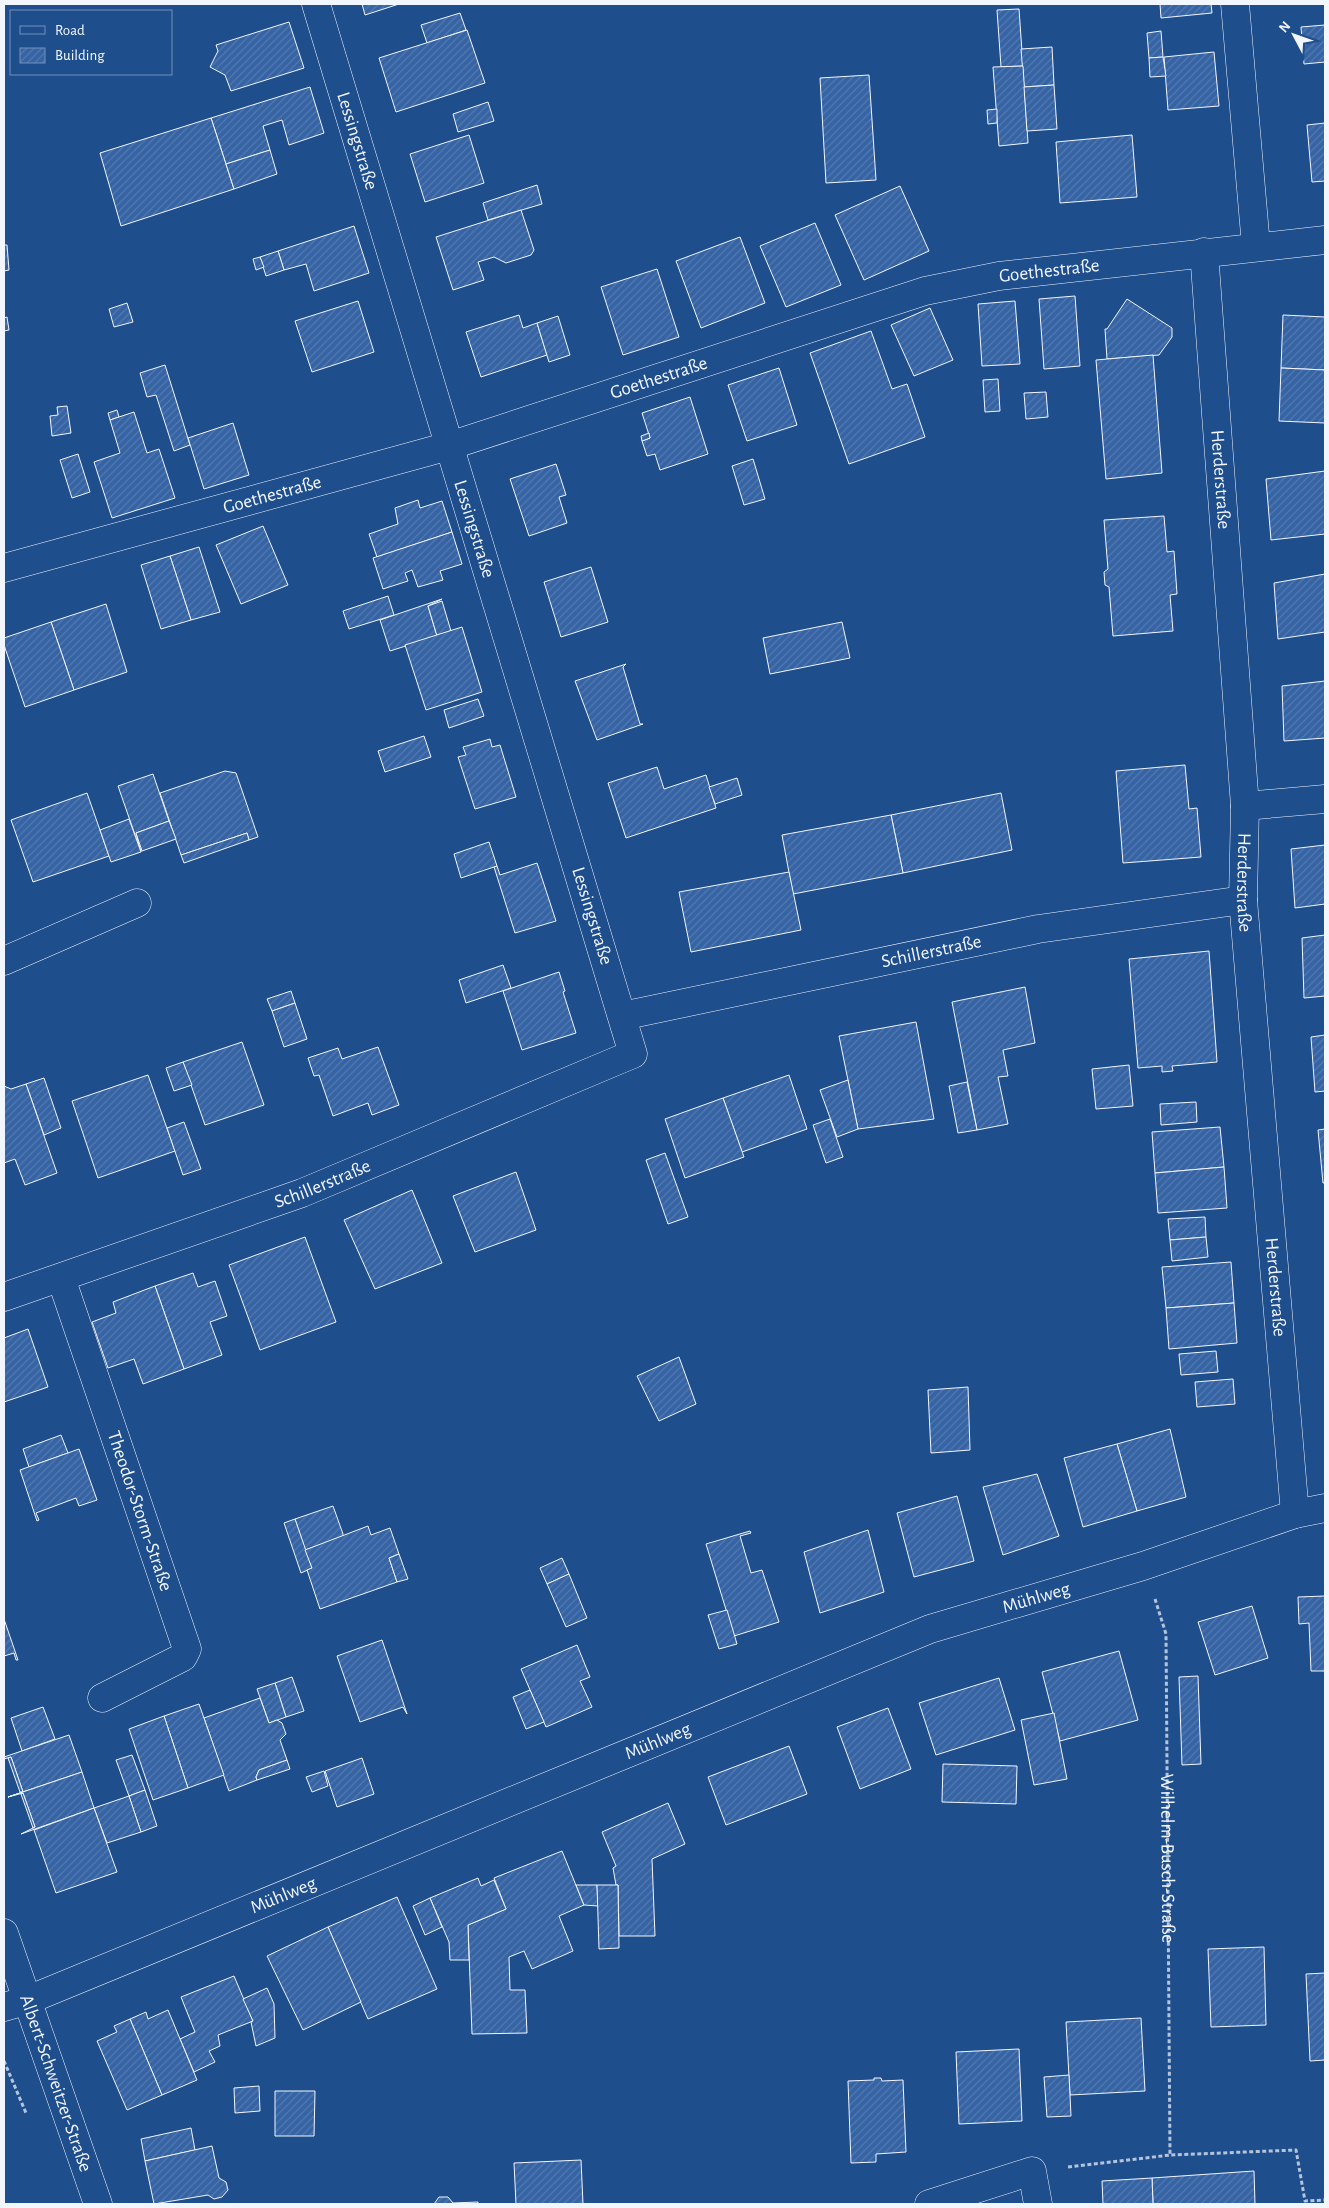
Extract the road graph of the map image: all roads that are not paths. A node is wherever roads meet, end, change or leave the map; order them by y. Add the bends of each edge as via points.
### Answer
1 (316, 4) edge
2 (1235, 4) edge
3 (1325, 240) edge
4 (1256, 246) junction
5 (1204, 252) junction
6 (449, 446) junction
7 (4, 568) edge
8 (1325, 799) edge
9 (1244, 806) junction
10 (1243, 900) junction
11 (137, 903) dead end
12 (4, 961) edge
13 (622, 1016) junction
14 (633, 1054) joint
15 (61, 1278) junction
16 (4, 1296) edge
17 (1325, 1508) edge
18 (1295, 1514) junction
19 (102, 1698) dead end
20 (4, 1933) edge
21 (16, 2003) edge
22 (98, 2204) edge
23 (929, 2204) edge
24 (1038, 2204) edge

1 - 6 street, Lessingstraße
2 - 4 street
3 - 4 street, Goethestraße
4 - 5 street, Goethestraße
5 - 6 street, Goethestraße via 999,276 925,290
5 - 9 street, Herderstraße
6 - 7 street, Goethestraße
6 - 13 street, Lessingstraße
8 - 9 street
9 - 10 street, Herderstraße
10 - 13 street, Schillerstraße via 1038,929
10 - 18 street, Herderstraße
11 - 12 street
13 - 14 street, Lessingstraße
14 - 15 street, Schillerstraße via 302,1193
15 - 16 street, Schillerstraße
15 - 19 street, Theodor-Storm-Straße via 187,1649 183,1657
17 - 18 street, Mühlweg
18 - 21 street, Mühlweg via 1144,1566 930,1629
20 - 21 street, Albert-Schweitzer-Straße
21 - 22 street, Albert-Schweitzer-Straße
23 - 24 street via 1032,2171

